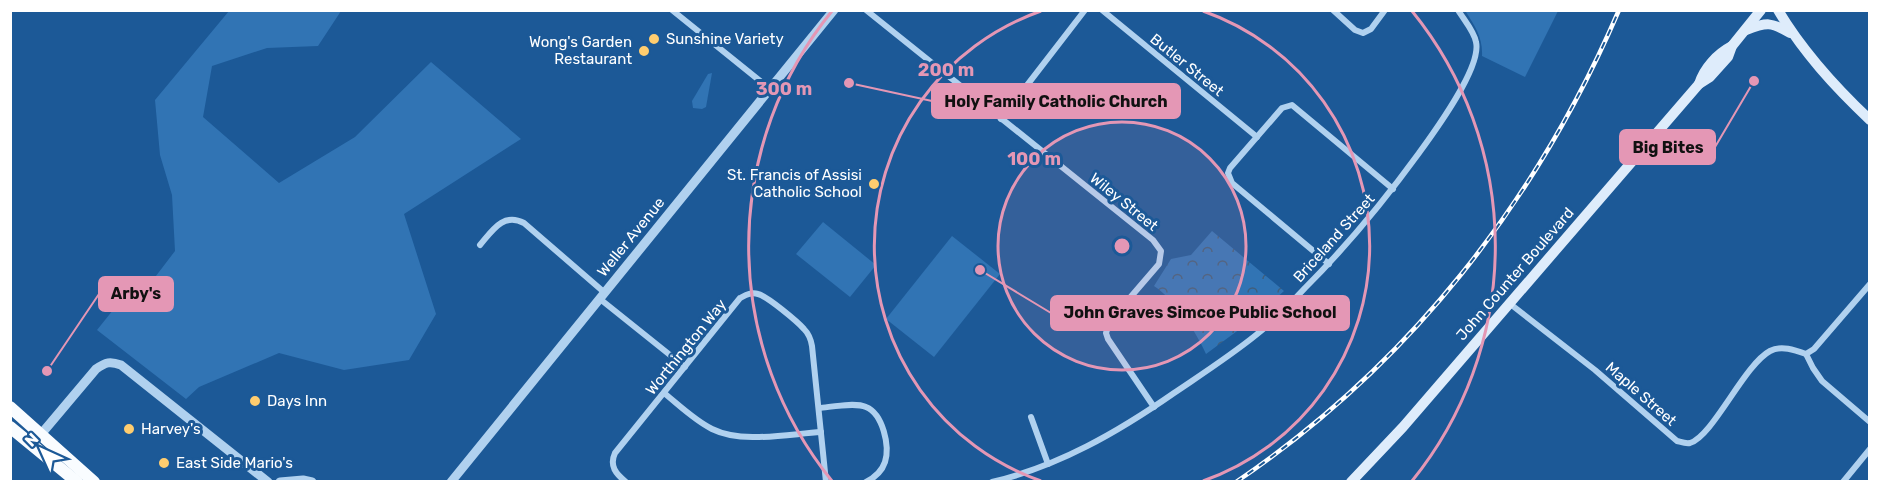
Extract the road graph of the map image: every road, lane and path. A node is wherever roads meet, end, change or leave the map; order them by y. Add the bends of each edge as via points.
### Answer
1 (672, 10) edge
2 (834, 10) edge
3 (867, 10) edge
4 (1086, 10) edge
5 (1102, 10) edge
6 (1333, 10) edge
7 (1385, 10) edge
8 (1458, 10) edge
9 (1761, 10) edge
10 (1778, 10) edge
11 (1745, 31) junction
12 (1793, 35) junction
13 (770, 89) junction
14 (1001, 119) junction
15 (1869, 120) edge
16 (1257, 137) junction
17 (1393, 189) junction
18 (480, 245) dead end
19 (1329, 264) junction
20 (1869, 284) edge
21 (603, 296) junction
22 (1509, 303) junction
23 (1806, 354) junction
24 (685, 367) junction
25 (664, 393) junction
26 (10, 407) edge
27 (1154, 407) junction
28 (819, 408) junction
29 (1031, 417) dead end
30 (1869, 422) edge
31 (10, 426) edge
32 (821, 432) junction
33 (41, 434) junction
34 (32, 445) junction
35 (1869, 449) edge
36 (1048, 464) junction
37 (77, 482) edge
38 (94, 482) edge
39 (268, 482) edge
40 (280, 482) edge
41 (312, 482) edge
42 (451, 482) edge
43 (626, 482) edge
44 (826, 482) edge
45 (866, 482) edge
46 (992, 482) edge
47 (1352, 482) edge
48 (1843, 482) edge

1 - 13 street
2 - 13 street, Weller Avenue
3 - 14 street, Wiley Street
4 - 14 street
5 - 16 street, Butler Street
6 - 7 street via 1363,33 1371,29
8 - 17 street, Briceland Street via 1476,41 1477,56 1434,132
9 - 11 main road, John Counter Boulevard
10 - 12 main road
11 - 12 main road via 1773,23
11 - 22 main road, John Counter Boulevard via 1702,73 1699,84
12 - 15 main road
13 - 21 street, Weller Avenue
14 - 27 street, Wiley Street via 1153,240 1161,251 1159,264 1110,321 1106,333
16 - 17 street via 1282,108 1292,105
16 - 19 street via 1230,168 1229,179
17 - 19 street, Briceland Street
18 - 21 street via 503,221 518,220
19 - 27 street, Briceland Street via 1257,334
20 - 23 street
21 - 24 street
21 - 42 street, Weller Avenue
22 - 23 street, Maple Street via 1677,441 1688,444 1706,430 1771,350 1786,348
22 - 47 main road, John Counter Boulevard
23 - 30 street via 1822,381
24 - 25 street, Worthington Way
24 - 28 street, Worthington Way via 740,298 758,293 810,337
25 - 32 street via 701,423 724,434 747,437
25 - 43 street, Worthington Way via 615,453 614,469
26 - 33 main road
27 - 36 street, Briceland Street via 1107,436
28 - 32 street, Worthington Way
28 - 45 street via 861,405 881,421 885,464
29 - 36 street
31 - 34 main road
32 - 44 street, Worthington Way
33 - 34 street
33 - 38 main road
33 - 39 street via 96,369 106,362 114,363
34 - 37 main road
35 - 48 street
36 - 46 street, Briceland Street
40 - 41 street

